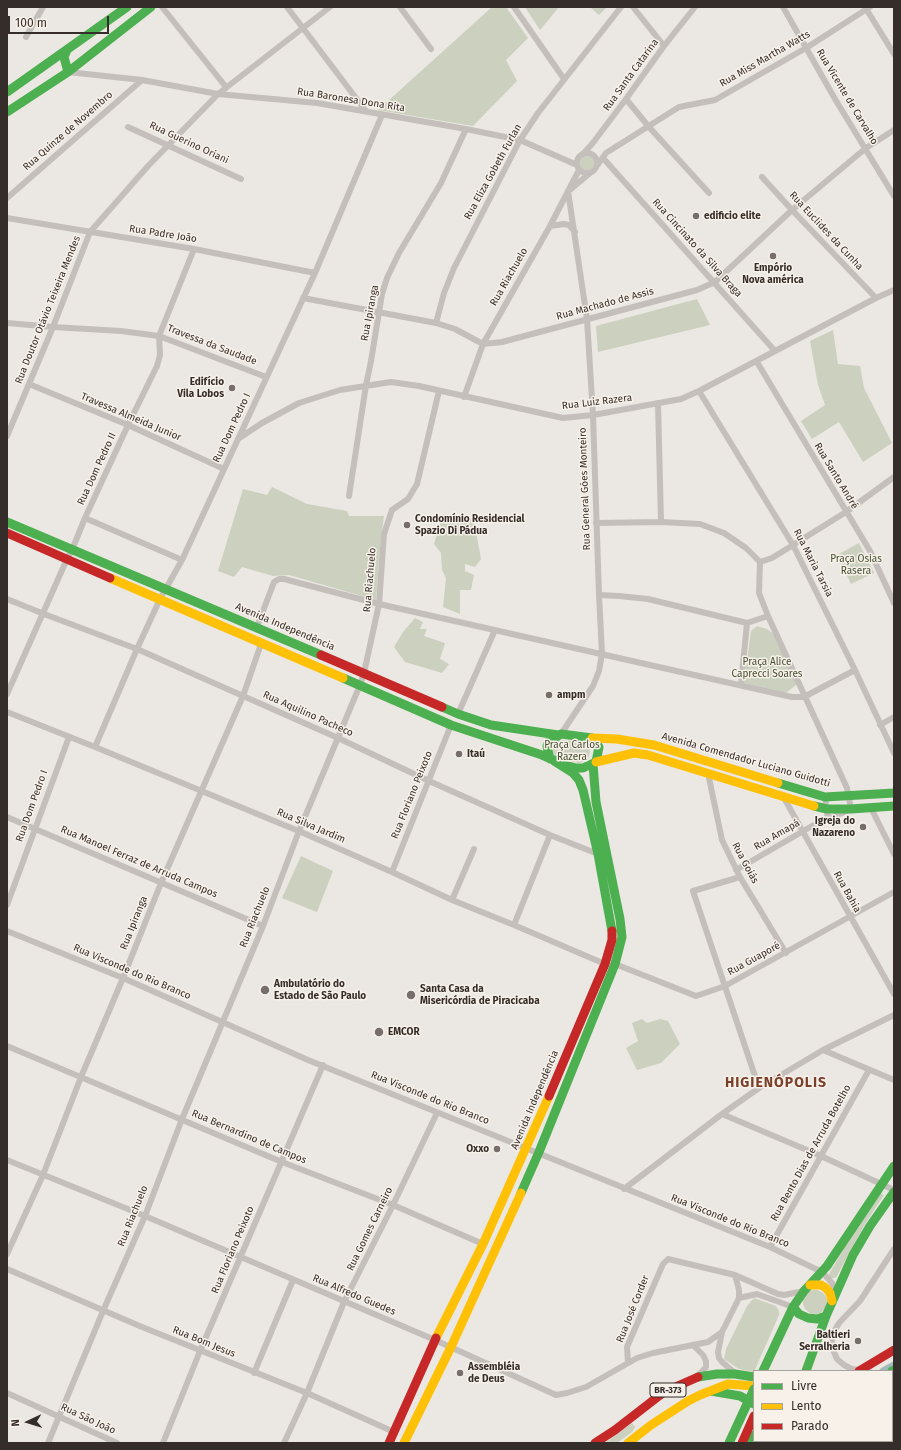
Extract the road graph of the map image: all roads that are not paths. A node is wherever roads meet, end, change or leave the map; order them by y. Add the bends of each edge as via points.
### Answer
1 (44, 7) edge
2 (127, 7) edge
3 (151, 7) edge
4 (162, 7) edge
5 (287, 7) edge
6 (330, 7) edge
7 (400, 7) edge
8 (514, 7) edge
9 (621, 7) edge
10 (633, 7) edge
11 (695, 7) edge
12 (783, 7) edge
13 (867, 8) edge
14 (303, 28) junction
15 (26, 37) dead end
16 (664, 46) junction
17 (806, 48) junction
18 (431, 49) dead end
19 (66, 50) junction
20 (894, 54) edge
21 (68, 72) junction
22 (564, 79) junction
23 (142, 80) junction
24 (226, 87) junction
25 (7, 92) edge
26 (218, 94) junction
27 (626, 99) junction
28 (365, 110) junction
29 (7, 112) edge
30 (382, 115) junction
31 (128, 127) dead end
32 (649, 127) junction
33 (466, 129) junction
34 (894, 130) edge
35 (520, 140) junction
36 (169, 145) junction
37 (866, 148) junction
38 (583, 154) junction
39 (592, 155) junction
40 (604, 156) junction
41 (596, 167) junction
42 (578, 168) junction
43 (591, 173) junction
44 (762, 177) dead end
45 (241, 179) dead end
46 (568, 191) junction
47 (709, 193) dead end
48 (894, 196) edge
49 (7, 198) edge
50 (792, 210) junction
51 (7, 218) edge
52 (550, 226) junction
53 (90, 232) junction
54 (575, 232) junction
55 (194, 249) junction
56 (315, 273) junction
57 (715, 282) junction
58 (894, 290) edge
59 (303, 298) junction
60 (876, 298) junction
61 (380, 312) junction
62 (587, 319) junction
63 (7, 323) edge
64 (436, 323) junction
65 (53, 327) junction
66 (159, 336) junction
67 (483, 344) junction
68 (775, 351) junction
69 (757, 362) junction
70 (266, 377) junction
71 (29, 384) junction
72 (366, 385) junction
73 (439, 391) junction
74 (699, 391) junction
75 (464, 397) junction
76 (658, 403) junction
77 (593, 415) junction
78 (248, 417) junction
79 (262, 423) junction
80 (128, 425) junction
81 (7, 436) edge
82 (238, 439) junction
83 (224, 469) junction
84 (894, 477) edge
85 (349, 496) dead end
86 (846, 512) junction
87 (85, 518) junction
88 (7, 522) edge
89 (661, 522) junction
90 (596, 523) junction
91 (7, 533) edge
92 (793, 546) junction
93 (72, 550) junction
94 (67, 559) junction
95 (182, 560) junction
96 (760, 562) junction
97 (167, 589) junction
98 (599, 595) junction
99 (7, 599) edge
100 (160, 599) junction
101 (894, 603) edge
102 (379, 604) junction
103 (44, 614) junction
104 (768, 616) junction
105 (747, 623) junction
106 (257, 627) junction
107 (495, 630) junction
108 (261, 644) junction
109 (137, 649) junction
110 (602, 654) junction
111 (856, 670) junction
112 (364, 673) junction
113 (741, 684) junction
114 (360, 685) junction
115 (7, 694) edge
116 (242, 696) junction
117 (804, 697) junction
118 (7, 712) edge
119 (458, 714) junction
120 (894, 717) edge
121 (451, 725) junction
122 (880, 725) junction
123 (560, 734) junction
124 (69, 736) junction
125 (338, 738) junction
126 (592, 738) junction
127 (95, 747) junction
128 (894, 753) edge
129 (552, 760) junction
130 (595, 763) junction
131 (708, 773) junction
132 (429, 781) junction
133 (202, 791) junction
134 (894, 794) edge
135 (849, 796) junction
136 (825, 797) junction
137 (894, 797) edge
138 (784, 798) junction
139 (894, 806) edge
140 (871, 808) junction
141 (827, 809) junction
142 (851, 809) junction
143 (7, 817) edge
144 (828, 820) junction
145 (34, 828) junction
146 (299, 832) junction
147 (802, 832) junction
148 (550, 835) junction
149 (474, 849) dead end
150 (598, 854) junction
151 (894, 854) edge
152 (736, 870) junction
153 (392, 872) junction
154 (740, 877) junction
155 (161, 883) junction
156 (894, 892) edge
157 (452, 900) junction
158 (7, 905) edge
159 (850, 917) junction
160 (514, 925) junction
161 (263, 926) junction
162 (7, 932) edge
163 (786, 953) junction
164 (605, 964) junction
165 (615, 964) junction
166 (123, 978) junction
167 (725, 986) junction
168 (894, 994) edge
169 (894, 1015) edge
170 (223, 1022) junction
171 (7, 1046) edge
172 (823, 1050) junction
173 (323, 1065) junction
174 (869, 1070) junction
175 (81, 1077) junction
176 (894, 1080) edge
177 (759, 1088) junction
178 (437, 1113) junction
179 (722, 1114) junction
180 (182, 1119) junction
181 (526, 1148) junction
182 (538, 1152) junction
183 (821, 1156) junction
184 (7, 1160) edge
185 (282, 1162) junction
186 (894, 1166) edge
187 (43, 1175) junction
188 (881, 1184) junction
189 (624, 1189) junction
190 (894, 1191) edge
191 (393, 1205) junction
192 (145, 1216) junction
193 (483, 1244) junction
194 (770, 1247) junction
195 (894, 1249) edge
196 (7, 1254) edge
197 (241, 1257) junction
198 (7, 1269) edge
199 (822, 1272) junction
200 (735, 1275) junction
201 (293, 1280) junction
202 (807, 1288) junction
203 (834, 1297) junction
204 (739, 1298) junction
205 (344, 1302) junction
206 (793, 1307) junction
207 (103, 1311) junction
208 (826, 1316) junction
209 (722, 1332) junction
210 (435, 1340) junction
211 (693, 1344) junction
212 (451, 1347) junction
213 (894, 1350) edge
214 (200, 1351) junction
215 (628, 1363) junction
216 (807, 1368) edge
217 (763, 1370) edge
218 (856, 1370) edge
219 (861, 1370) edge
220 (254, 1373) junction
221 (735, 1374) junction
222 (697, 1377) junction
223 (753, 1377) edge
224 (753, 1386) edge
225 (711, 1391) junction
226 (753, 1391) edge
227 (7, 1393) edge
228 (307, 1393) junction
229 (753, 1403) edge
230 (60, 1416) junction
231 (753, 1418) edge
232 (394, 1432) junction
233 (48, 1443) edge
234 (118, 1443) edge
235 (163, 1443) edge
236 (284, 1443) edge
237 (389, 1443) edge
238 (404, 1443) edge
239 (596, 1443) edge
240 (628, 1443) edge
241 (729, 1443) edge
242 (742, 1443) edge

1 - 15 street
2 - 19 main road
3 - 21 main road
4 - 24 street
5 - 14 street
6 - 14 street, Rua Doutor Otávio Teixeira Mendes
7 - 18 street
8 - 22 street
9 - 22 street, Rua Eliza Gobeth Furlan
10 - 16 street
11 - 16 street, Rua Santa Catarina
12 - 17 street, Rua Vicente de Carvalho
13 - 17 street, Rua Miss Martha Watts
13 - 20 street
14 - 24 street, Rua Doutor Otávio Teixeira Mendes
14 - 28 street
16 - 27 street, Rua Santa Catarina
17 - 32 street, Rua Miss Martha Watts via 715,100 679,107
17 - 37 street, Rua Vicente de Carvalho
19 - 21 main road via 64,57
19 - 25 main road
21 - 23 street, Rua Baronesa Dona Rita
21 - 29 main road
22 - 35 street, Rua Eliza Gobeth Furlan
23 - 26 street, Rua Baronesa Dona Rita
23 - 49 street, Rua Quinze de Novembro
24 - 26 street, Rua Doutor Otávio Teixeira Mendes
26 - 28 street, Rua Baronesa Dona Rita
26 - 36 street, Rua Doutor Otávio Teixeira Mendes
27 - 32 street
27 - 38 street, Rua Santa Catarina
28 - 30 street, Rua Baronesa Dona Rita
30 - 33 street, Rua Baronesa Dona Rita
30 - 56 street, Rua Dom Pedro I
31 - 36 street, Rua Guerino Oriani
32 - 40 street, Rua Miss Martha Watts
32 - 47 street
33 - 35 street, Rua Baronesa Dona Rita
33 - 61 street, Rua Ipiranga via 441,183 399,253 382,294
34 - 37 street, Rua Machado de Assis
35 - 42 street, Rua Baronesa Dona Rita
35 - 64 street, Rua Eliza Gobeth Furlan via 454,268
36 - 45 street, Rua Guerino Oriani
36 - 53 street, Rua Doutor Otávio Teixeira Mendes
37 - 48 street, Rua Vicente de Carvalho
37 - 50 street, Rua Machado de Assis
38 - 39 street
38 - 42 street via 578,158
39 - 40 street
39 - 41 street via 596,158
40 - 41 street
40 - 57 street, Rua Cincinato da Silva Braga
41 - 43 street
42 - 43 street via 585,173
42 - 46 street, Rua Riachuelo
43 - 46 street, Rua Riachuelo
44 - 50 street, Rua Euclides da Cunha
46 - 52 street, Rua Riachuelo
46 - 54 street, Rua General Góes Monteiro
50 - 57 street, Rua Machado de Assis
50 - 60 street, Rua Euclides da Cunha
51 - 53 street, Rua Padre João
52 - 54 street via 569,225
52 - 67 street, Rua Riachuelo
53 - 55 street, Rua Padre João
53 - 65 street, Rua Doutor Otávio Teixeira Mendes
54 - 62 street, Rua General Góes Monteiro
55 - 56 street, Rua Padre João
55 - 66 street, Rua Dom Pedro II
56 - 59 street, Rua Dom Pedro I
57 - 62 street, Rua Machado de Assis via 697,290
57 - 68 street, Rua Cincinato da Silva Braga
58 - 60 street, Rua Luiz Razera
59 - 61 street
59 - 70 street, Rua Dom Pedro I
60 - 68 street, Rua Luiz Razera
61 - 64 street
61 - 72 street, Rua Ipiranga
62 - 67 street, Rua Machado de Assis via 502,342
62 - 77 street, Rua General Góes Monteiro
63 - 65 street, Travessa da Saudade
64 - 67 street via 468,335
65 - 66 street, Travessa da Saudade
65 - 71 street, Rua Doutor Otávio Teixeira Mendes
66 - 70 street, Travessa da Saudade
66 - 80 street, Rua Dom Pedro II via 160,355 157,366
67 - 75 street, Rua Riachuelo
68 - 69 street, Rua Luiz Razera
69 - 74 street, Rua Luiz Razera
69 - 86 street, Rua Santo André
70 - 78 street, Rua Dom Pedro I
71 - 80 street, Travessa Almeida Junior
71 - 81 street, Rua Doutor Otávio Teixeira Mendes
72 - 73 street, Rua Luiz Razera via 390,382
72 - 79 street, Rua Luiz Razera via 299,403
72 - 85 street, Rua Ipiranga
73 - 75 street, Rua Luiz Razera
73 - 102 street, Rua Riachuelo via 417,484 408,499 392,510 384,534
74 - 76 street, Rua Luiz Razera via 681,399
74 - 92 street, Rua Maria Tarsia
75 - 77 street, Rua Luiz Razera via 563,418
76 - 77 street, Rua Luiz Razera
76 - 89 street
77 - 90 street, Rua General Góes Monteiro
78 - 79 street
78 - 82 street, Rua Dom Pedro I
79 - 82 street, Rua Luiz Razera
80 - 83 street, Travessa Almeida Junior
80 - 87 street, Rua Dom Pedro II
82 - 83 street, Rua Dom Pedro I
83 - 95 street, Rua Dom Pedro I
84 - 86 street
86 - 92 street
86 - 101 street, Rua Santo André via 870,551
87 - 93 street, Rua Dom Pedro II
87 - 95 street
88 - 93 main road, Avenida Independência
89 - 90 street
89 - 96 street via 700,524 724,533 746,548
90 - 98 street, Rua General Góes Monteiro
91 - 94 main road, Avenida Independência
92 - 96 street
92 - 111 street, Rua Maria Tarsia
93 - 94 street, Rua Dom Pedro II
93 - 97 main road, Avenida Independência
94 - 100 main road, Avenida Independência
94 - 103 street, Rua Dom Pedro II
95 - 97 street, Rua Dom Pedro I
96 - 104 street via 759,593
97 - 100 street, Rua Dom Pedro I
97 - 106 main road, Avenida Independência
98 - 105 street via 648,599
98 - 110 street, Rua General Góes Monteiro
99 - 103 street, Rua Aquilino Pacheco
100 - 108 main road, Avenida Independência
100 - 109 street, Rua Dom Pedro I
102 - 106 street via 279,579 274,582
102 - 107 street
102 - 112 street, Rua Riachuelo
103 - 109 street, Rua Aquilino Pacheco
103 - 115 street, Rua Dom Pedro II
104 - 105 street
104 - 117 street
105 - 113 street
106 - 112 main road, Avenida Independência
107 - 110 street
107 - 119 street
108 - 114 main road, Avenida Independência
108 - 116 street, Rua Ipiranga
109 - 116 street, Rua Aquilino Pacheco
109 - 127 street, Rua Dom Pedro I
110 - 113 street
110 - 123 street, Rua General Góes Monteiro via 593,686
111 - 117 street
111 - 122 street, Rua Maria Tarsia
112 - 114 street, Rua Riachuelo
112 - 119 main road, Avenida Independência
113 - 117 street via 792,697
114 - 121 main road, Avenida Independência
114 - 125 street, Rua Riachuelo
116 - 125 street, Rua Aquilino Pacheco
116 - 133 street, Rua Ipiranga
117 - 135 street
118 - 124 street, Rua Silva Jardim
119 - 123 main road, Avenida Independência via 492,725
120 - 122 street
121 - 129 main road, Avenida Independência
121 - 132 street, Rua Floriano Peixoto
122 - 128 street, Rua Maria Tarsia
123 - 126 main road
123 - 129 main road via 549,741 547,746
124 - 127 street, Rua Silva Jardim
124 - 145 street, Rua Dom Pedro I
125 - 132 street, Rua Aquilino Pacheco
125 - 146 street, Rua Riachuelo
126 - 130 main road via 599,747
126 - 136 main road, Avenida Comendador Luciano Guidotti via 654,745
127 - 133 street, Rua Silva Jardim
129 - 130 main road via 576,768
129 - 150 main road, Avenida Independência via 579,780
130 - 131 main road via 634,753
130 - 165 main road via 596,802 622,937
131 - 138 main road
131 - 152 street, Rua Goiás via 722,840
132 - 148 street, Rua Aquilino Pacheco
132 - 153 street, Rua Floriano Peixoto
133 - 146 street, Rua Silva Jardim
133 - 155 street, Rua Ipiranga
134 - 135 main road, Avenida Comendador Luciano Guidotti
135 - 136 main road, Avenida Comendador Luciano Guidotti
135 - 142 street
136 - 141 street
137 - 140 main road via 876,799
138 - 141 main road
138 - 147 street, Rua Bahia
139 - 140 main road
140 - 142 main road
140 - 151 street
141 - 142 main road
141 - 144 street
142 - 144 street, Rua Amapá
143 - 145 street, Rua Manoel Ferraz de Arruda Campos
144 - 147 street, Rua Amapá
145 - 155 street, Rua Manoel Ferraz de Arruda Campos
145 - 158 street, Rua Dom Pedro I
146 - 153 street, Rua Silva Jardim
146 - 161 street, Rua Riachuelo
147 - 152 street, Rua Amapá
147 - 159 street, Rua Bahia
148 - 150 street, Rua Aquilino Pacheco
148 - 160 street
149 - 157 street
150 - 164 main road, Avenida Independência via 612,926 612,940
152 - 154 street, Rua Goiás
153 - 157 street, Rua Silva Jardim
154 - 163 street, Rua Goiás
154 - 167 street via 693,891
155 - 161 street, Rua Manoel Ferraz de Arruda Campos
155 - 166 street, Rua Ipiranga
156 - 159 street, Rua Guaporé
157 - 160 street, Rua Silva Jardim
159 - 163 street, Rua Guaporé
159 - 168 street, Rua Bahia
160 - 164 street, Rua Silva Jardim
161 - 170 street, Rua Riachuelo
162 - 166 street, Rua Visconde do Rio Branco
163 - 167 street, Rua Guaporé
164 - 181 main road, Avenida Independência
165 - 167 street, Rua Guaporé via 696,996
165 - 182 main road
166 - 170 street, Rua Visconde do Rio Branco
166 - 175 street, Rua Ipiranga
167 - 177 street
169 - 172 street
170 - 173 street, Rua Visconde do Rio Branco
170 - 180 street, Rua Riachuelo
171 - 175 street, Rua Bernardino de Campos
172 - 174 street
172 - 177 street
173 - 178 street, Rua Visconde do Rio Branco
173 - 185 street, Rua Floriano Peixoto
174 - 176 street
174 - 183 street, Rua Bento Dias de Arruda Botelho
175 - 180 street, Rua Bernardino de Campos
175 - 187 street, Rua Ipiranga
177 - 179 street
178 - 181 street, Rua Visconde do Rio Branco
178 - 191 street, Rua Gomes Carneiro
179 - 183 street
179 - 189 street
180 - 185 street, Rua Bernardino de Campos
180 - 192 street, Rua Riachuelo
181 - 182 street, Rua Visconde do Rio Branco
181 - 193 main road, Avenida Independência
182 - 189 street, Rua Visconde do Rio Branco
182 - 212 main road
183 - 188 street
183 - 194 street, Rua Bento Dias de Arruda Botelho
184 - 187 street, Rua Alfredo Guedes
185 - 191 street, Rua Bernardino de Campos
185 - 197 street, Rua Floriano Peixoto
186 - 188 main road
187 - 192 street, Rua Alfredo Guedes
187 - 196 street, Rua Ipiranga
188 - 190 street
188 - 199 main road
189 - 194 street, Rua Visconde do Rio Branco
190 - 203 main road via 853,1255
191 - 193 street, Rua Bernardino de Campos
191 - 205 street, Rua Gomes Carneiro
192 - 197 street, Rua Alfredo Guedes
192 - 207 street, Rua Riachuelo
193 - 210 main road, Avenida Independência
194 - 199 street, Rua Visconde do Rio Branco
195 - 218 street via 860,1301 835,1330 832,1340 837,1359
197 - 201 street, Rua Alfredo Guedes
197 - 214 street, Rua Floriano Peixoto
198 - 207 street, Rua Bom Jesus
199 - 202 main road
199 - 203 street, Rua Visconde do Rio Branco via 832,1283
200 - 202 street via 778,1294 784,1295
200 - 204 street
200 - 215 street, Rua José Corder via 668,1259 663,1264 627,1348
201 - 205 street, Rua Alfredo Guedes
201 - 220 street
202 - 203 main road via 821,1285
202 - 206 main road
203 - 208 main road
204 - 206 street via 757,1294
204 - 209 street
205 - 210 street, Rua Alfredo Guedes
205 - 228 street, Rua Gomes Carneiro
206 - 208 main road via 799,1314 808,1318
206 - 217 main road
207 - 214 street, Rua Bom Jesus
207 - 230 street, Rua Riachuelo
208 - 216 main road
209 - 211 street, Rua Alfredo Guedes via 708,1342
209 - 221 street via 719,1358
210 - 212 street, Rua Alfredo Guedes
210 - 232 main road, Avenida Independência
211 - 215 street, Rua Alfredo Guedes via 653,1353
211 - 222 street via 706,1361 706,1367
212 - 215 street, Rua Alfredo Guedes via 556,1395 586,1387
212 - 238 main road
213 - 219 main road
214 - 220 street, Rua Bom Jesus
214 - 235 street, Rua Floriano Peixoto
220 - 228 street, Rua Bom Jesus
221 - 222 main road, BR-373
221 - 223 main road, BR-373
222 - 239 main road, BR-373 via 664,1392
224 - 225 main road, BR-373 via 728,1384
225 - 229 main road via 740,1396
225 - 240 main road, BR-373 via 688,1401 650,1425
226 - 241 main road, bridge
227 - 230 street, Rua São João
228 - 232 street, Rua Bom Jesus
228 - 236 street, Rua Gomes Carneiro
230 - 233 street, Rua Riachuelo
230 - 234 street, Rua São João
231 - 242 main road
232 - 237 main road, Avenida Independência

